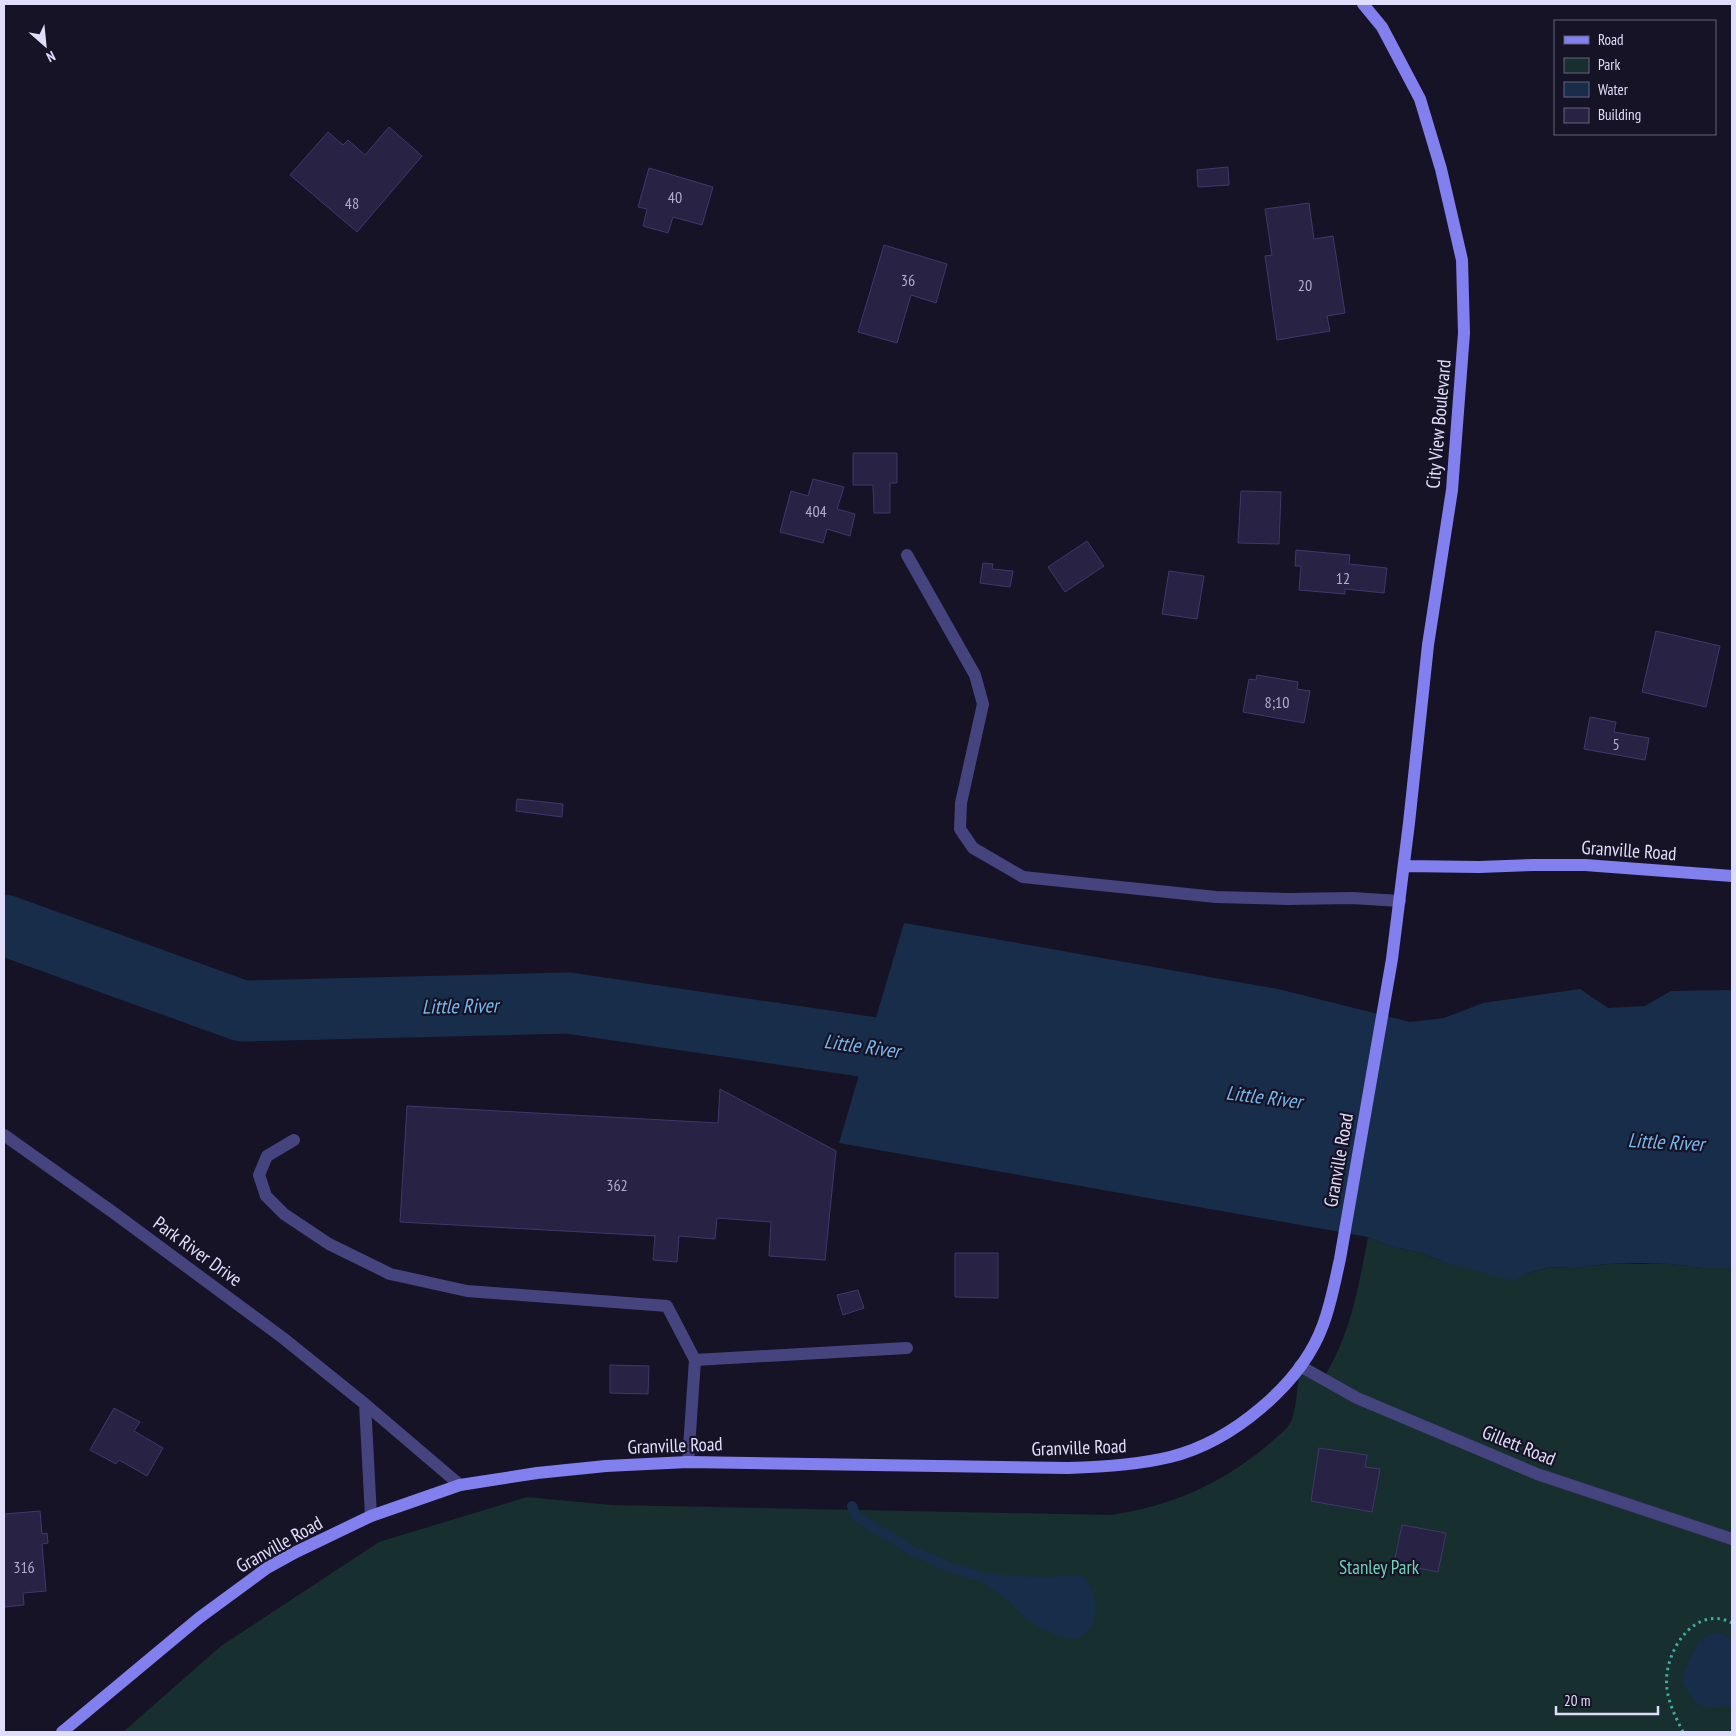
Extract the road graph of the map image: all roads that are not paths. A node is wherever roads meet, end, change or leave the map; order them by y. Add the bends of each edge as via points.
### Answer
1 (1363, 4) edge
2 (908, 555) dead end
3 (1404, 866) junction
4 (1732, 876) edge
5 (1400, 901) junction
6 (4, 1134) edge
7 (294, 1140) dead end
8 (908, 1348) dead end
9 (695, 1360) junction
10 (1300, 1366) junction
11 (365, 1404) junction
12 (688, 1462) junction
13 (460, 1484) junction
14 (371, 1516) junction
15 (1732, 1539) edge
16 (62, 1732) edge

1 - 3 street, City View Boulevard via 1382,27 1420,99 1441,169 1462,260 1464,333 1453,482 1428,645
2 - 5 street via 975,675 983,704 962,803 960,829 973,848 1023,877 1216,897
3 - 4 street, Granville Road via 1585,865
3 - 5 street, Granville Road
5 - 10 street, Granville Road via 1332,1298 1323,1326
6 - 11 street, Park River Drive via 259,1320
7 - 9 street via 267,1156 259,1175 266,1196 284,1214 329,1244 390,1274 467,1291 667,1306
8 - 9 street
9 - 12 street
10 - 12 street, Granville Road via 1283,1387 1242,1423 1172,1457 1128,1465 1068,1468
10 - 15 street, Gillett Road via 1358,1398 1537,1474
11 - 13 street, Park River Drive
11 - 14 street
12 - 13 street, Granville Road via 537,1472
13 - 14 street, Granville Road
14 - 16 street, Granville Road via 296,1552 244,1584 185,1628

